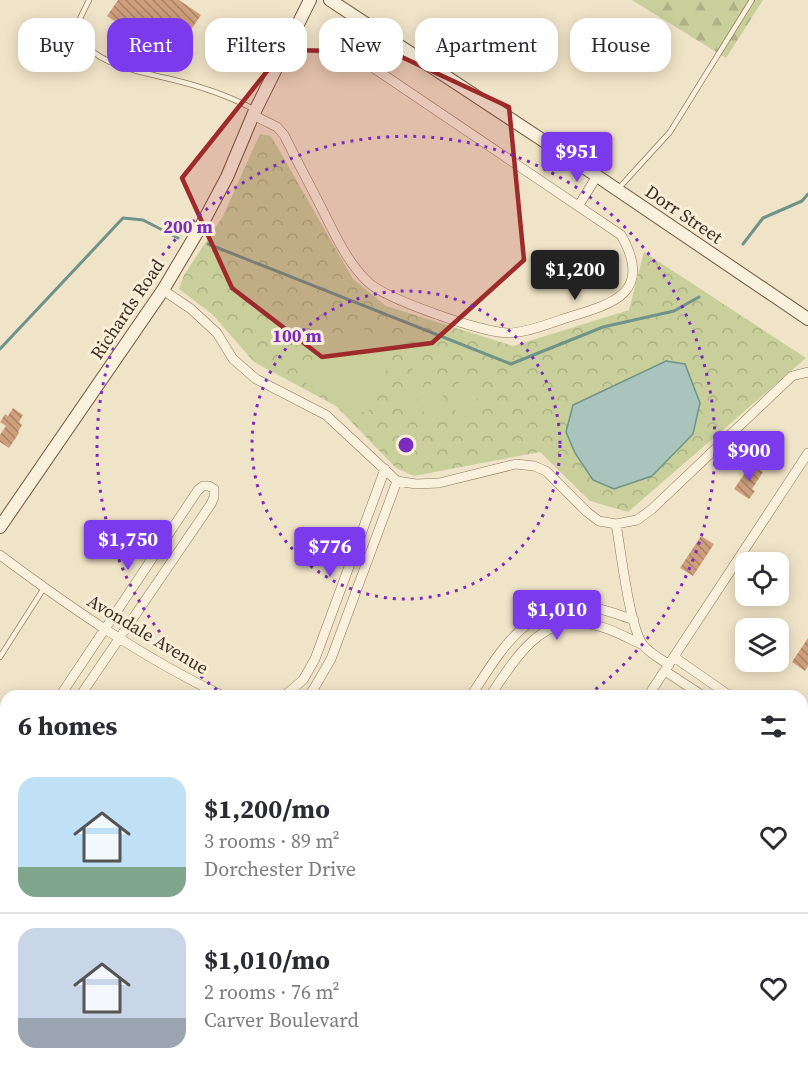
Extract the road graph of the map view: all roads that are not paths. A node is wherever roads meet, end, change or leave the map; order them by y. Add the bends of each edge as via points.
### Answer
1 (89, 0) edge
2 (310, 0) edge
3 (330, 0) edge
4 (752, 0) edge
5 (357, 18) edge
6 (403, 48) edge
7 (380, 72) edge
8 (255, 112) junction
9 (597, 176) junction
10 (617, 190) junction
11 (579, 205) junction
12 (163, 290) junction
13 (808, 319) edge
14 (808, 372) edge
15 (808, 453) edge
16 (385, 470) junction
17 (397, 481) junction
18 (616, 524) junction
19 (0, 527) edge
20 (0, 555) edge
21 (44, 588) junction
22 (634, 620) junction
23 (105, 630) junction
24 (118, 638) junction
25 (643, 645) junction
26 (0, 657) edge
27 (669, 664) junction
28 (64, 690) edge
29 (84, 690) edge
30 (211, 690) edge
31 (291, 690) edge
32 (313, 690) edge
33 (475, 690) edge
34 (494, 690) edge
35 (652, 690) edge
36 (697, 690) edge
37 (719, 690) edge

1 - 8 lane via 73,33 111,64 206,89
2 - 8 street, Richards Road
3 - 5 street, Dorr Street
4 - 10 lane via 670,132
6 - 9 street, Dorr Street
7 - 11 street
8 - 11 street via 284,135 346,255 369,283 393,297 482,330 510,333 543,325 604,306 625,292 632,280 630,250 621,235
8 - 12 street, Richards Road via 204,222
9 - 10 street, Dorr Street
9 - 11 street
10 - 13 street, Dorr Street
12 - 16 street via 217,333 233,359 256,379 326,415
12 - 19 street, Richards Road
14 - 18 street via 792,376 652,509 637,520
15 - 27 street
16 - 17 street
16 - 31 street via 315,659 303,680
17 - 18 street via 439,483 516,464 534,466 546,471 586,512 599,521
17 - 32 street via 331,659
18 - 22 street
20 - 21 street, Avondale Avenue
21 - 23 street, Avondale Avenue
21 - 26 lane
22 - 25 street
22 - 33 street via 589,607 546,614 507,642
23 - 24 street, Avondale Avenue
23 - 24 street via 198,490 211,487 211,504
23 - 28 street
24 - 29 street
24 - 30 street, Avondale Avenue
25 - 27 street
25 - 34 street via 607,628 580,622 556,627 519,653
27 - 35 street
27 - 36 street
27 - 37 street

